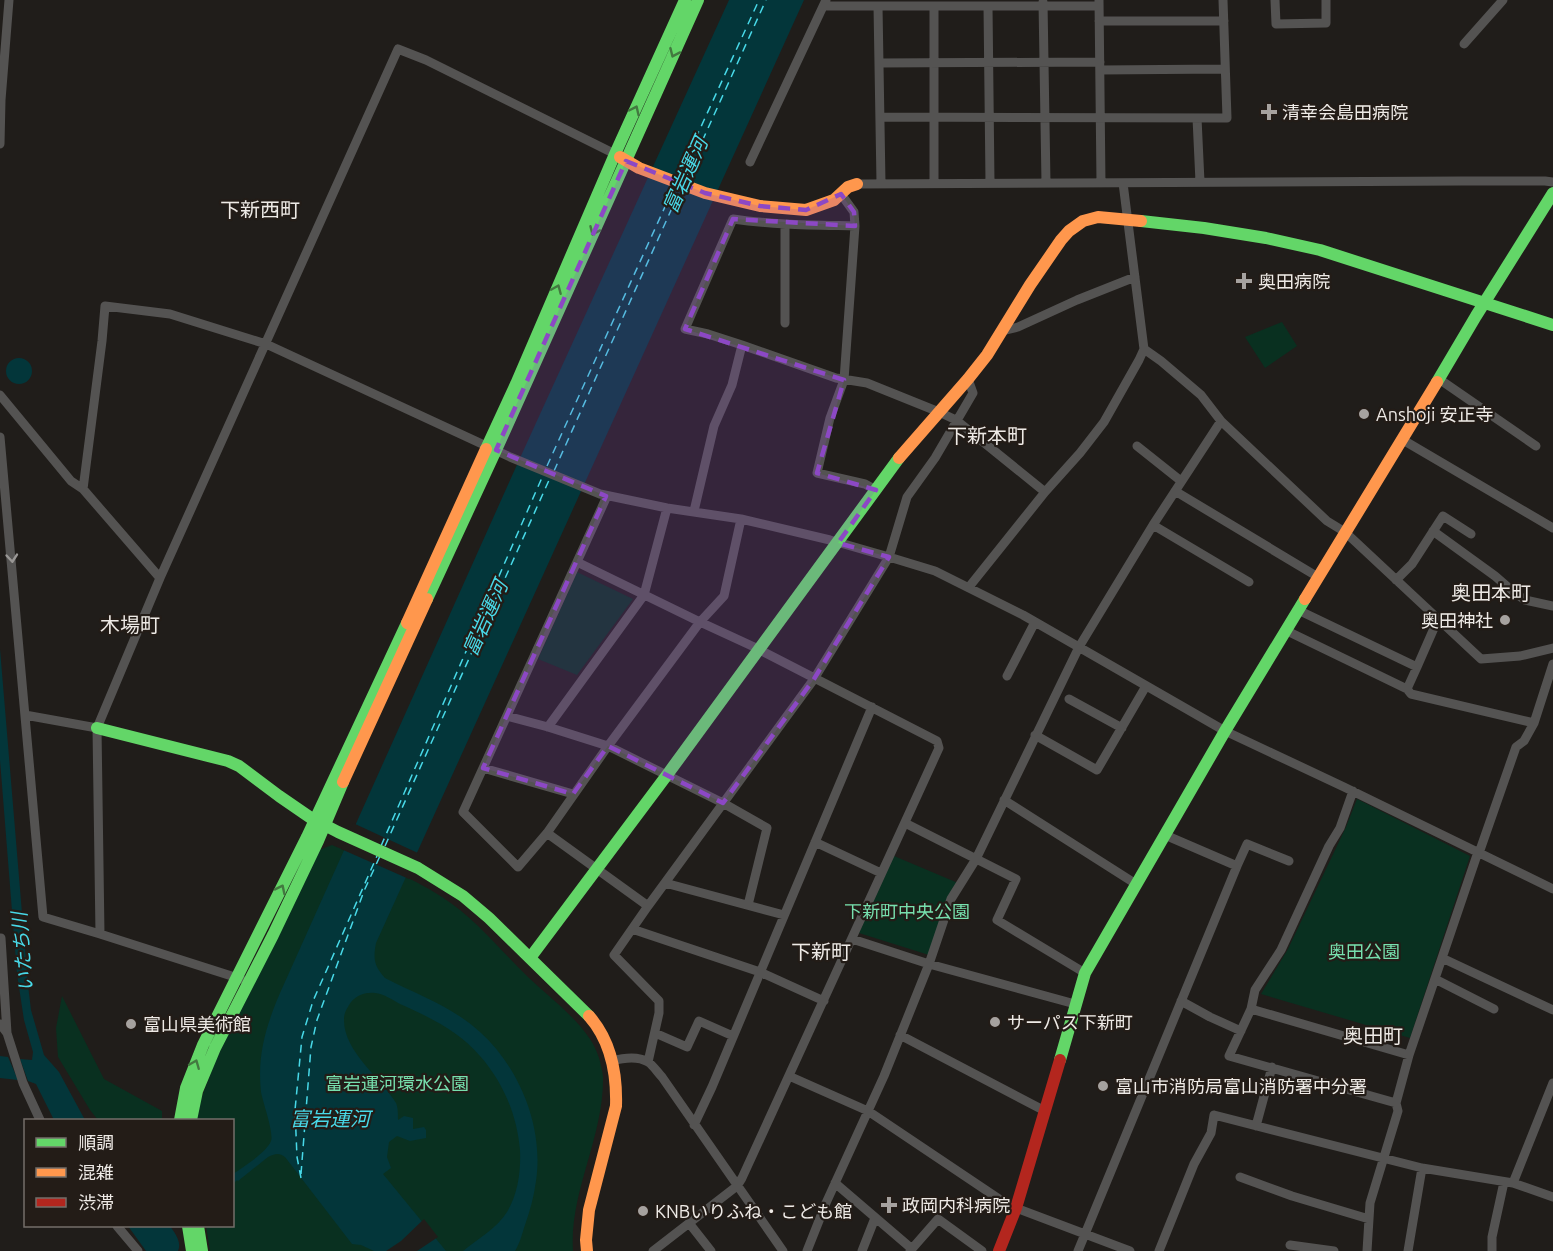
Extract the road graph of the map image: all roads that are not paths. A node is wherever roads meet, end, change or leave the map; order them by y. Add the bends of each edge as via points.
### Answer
1 (9, 0) edge
2 (685, 0) edge
3 (698, 0) edge
4 (1223, 0) edge
5 (1275, 0) edge
6 (1326, 0) edge
7 (1503, 0) edge
8 (825, 3) edge
9 (857, 3) edge
10 (1043, 3) edge
11 (1099, 3) edge
12 (878, 6) junction
13 (934, 6) junction
14 (988, 6) junction
15 (1099, 21) junction
16 (1224, 21) junction
17 (1464, 44) dead end
18 (988, 62) junction
19 (1044, 62) junction
20 (879, 63) junction
21 (934, 63) junction
22 (1100, 66) junction
23 (1225, 69) junction
24 (880, 117) junction
25 (934, 118) junction
26 (989, 118) junction
27 (1045, 118) junction
28 (1101, 118) junction
29 (1197, 118) junction
30 (0, 144) edge
31 (620, 158) junction
32 (750, 162) dead end
33 (1200, 182) junction
34 (1553, 182) edge
35 (881, 183) junction
36 (934, 183) junction
37 (990, 183) junction
38 (1046, 183) junction
39 (1101, 183) junction
40 (1123, 183) junction
41 (857, 184) joint
42 (1553, 193) edge
43 (841, 194) junction
44 (1127, 219) junction
45 (785, 225) junction
46 (855, 226) junction
47 (1135, 277) junction
48 (1485, 302) junction
49 (785, 323) dead end
50 (1553, 325) edge
51 (1002, 331) junction
52 (266, 344) junction
53 (742, 345) junction
54 (1143, 349) junction
55 (1439, 379) junction
56 (844, 380) junction
57 (968, 380) junction
58 (0, 395) edge
59 (939, 412) junction
60 (956, 420) junction
61 (1221, 421) junction
62 (0, 437) edge
63 (1403, 441) junction
64 (1137, 446) dead end
65 (1536, 446) dead end
66 (491, 448) junction
67 (1181, 481) junction
68 (83, 489) junction
69 (876, 490) junction
70 (1175, 491) junction
71 (1045, 492) junction
72 (606, 496) junction
73 (667, 508) junction
74 (694, 511) junction
75 (741, 519) junction
76 (1153, 525) junction
77 (1553, 528) edge
78 (1433, 531) junction
79 (1345, 532) junction
80 (1471, 534) dead end
81 (838, 543) junction
82 (889, 556) junction
83 (577, 562) junction
84 (1318, 577) junction
85 (160, 578) junction
86 (1396, 580) junction
87 (1249, 582) dead end
88 (969, 587) junction
89 (644, 595) junction
90 (1553, 606) edge
91 (1298, 610) junction
92 (1438, 619) junction
93 (700, 622) junction
94 (1035, 622) junction
95 (1285, 630) junction
96 (1079, 647) junction
97 (1553, 648) edge
98 (759, 650) junction
99 (1553, 664) edge
100 (1417, 667) junction
101 (1007, 676) dead end
102 (814, 679) junction
103 (1146, 686) junction
104 (1407, 688) junction
105 (1069, 699) dead end
106 (872, 707) junction
107 (25, 715) junction
108 (507, 716) junction
109 (1534, 723) junction
110 (548, 727) junction
111 (97, 728) junction
112 (1122, 728) junction
113 (1225, 731) junction
114 (1035, 735) junction
115 (608, 746) junction
116 (483, 768) junction
117 (667, 775) junction
118 (1353, 791) junction
119 (573, 794) junction
120 (1004, 800) junction
121 (723, 803) junction
122 (320, 822) junction
123 (905, 823) junction
124 (547, 833) junction
125 (1165, 835) junction
126 (815, 842) junction
127 (1478, 852) junction
128 (976, 858) junction
129 (1289, 861) dead end
130 (1237, 866) junction
131 (597, 870) junction
132 (881, 873) junction
133 (665, 883) junction
134 (1136, 884) junction
135 (1553, 889) edge
136 (748, 905) junction
137 (648, 906) junction
138 (784, 915) junction
139 (632, 929) junction
140 (100, 934) junction
141 (1, 938) edge
142 (852, 939) junction
143 (530, 958) junction
144 (1442, 958) junction
145 (929, 964) junction
146 (760, 972) junction
147 (1085, 973) junction
148 (1435, 979) junction
149 (242, 980) junction
150 (824, 1000) junction
151 (1181, 1000) junction
152 (1075, 1005) junction
153 (1251, 1009) junction
154 (1494, 1009) dead end
155 (1553, 1010) edge
156 (0, 1024) edge
157 (1241, 1031) junction
158 (7, 1033) junction
159 (655, 1033) junction
160 (900, 1035) junction
161 (733, 1036) junction
162 (1409, 1055) junction
163 (612, 1061) junction
164 (648, 1062) junction
165 (1272, 1067) junction
166 (789, 1076) junction
167 (1553, 1083) edge
168 (1396, 1103) junction
169 (868, 1111) junction
170 (1045, 1111) junction
171 (40, 1119) edge
172 (180, 1119) edge
173 (191, 1119) edge
174 (694, 1125) junction
175 (1256, 1126) junction
176 (1383, 1158) junction
177 (1422, 1168) junction
178 (1240, 1177) dead end
179 (836, 1183) junction
180 (1509, 1183) junction
181 (737, 1186) junction
182 (1553, 1197) edge
183 (1016, 1208) junction
184 (875, 1218) junction
185 (1369, 1219) junction
186 (689, 1223) junction
187 (118, 1227) edge
188 (188, 1227) edge
189 (198, 1227) edge
190 (1084, 1234) junction
191 (1290, 1245) dead end
192 (911, 1250) edge
193 (138, 1251) edge
194 (192, 1251) edge
195 (202, 1251) edge
196 (587, 1251) edge
197 (653, 1251) edge
198 (711, 1251) edge
199 (783, 1251) edge
200 (807, 1251) edge
201 (862, 1251) edge
202 (982, 1251) edge
203 (999, 1251) edge
204 (1078, 1251) edge
205 (1130, 1251) edge
206 (1159, 1251) edge
207 (1334, 1251) edge
208 (1366, 1251) edge
209 (1408, 1251) edge
210 (1492, 1251) edge

1 - 30 street
31 -> 2 street
3 -> 31 street
4 - 16 street
5 - 6 street via 1276,24 1326,23
7 - 17 street
8 - 9 street
8 - 32 street
9 - 12 street
10 - 11 street
10 - 14 street
10 - 19 street
11 - 15 street
12 - 13 street
12 - 20 street
13 - 14 street
13 - 21 street
14 - 18 street
15 - 16 street
15 - 22 street
16 - 23 street
18 - 19 street
18 - 21 street
18 - 26 street
19 - 22 street
19 - 27 street
20 - 21 street
20 - 24 street
21 - 25 street
22 - 23 street
22 - 28 street
23 - 29 street via 1227,118
24 - 25 street
24 - 35 street
25 - 26 street
25 - 36 street
26 - 27 street
26 - 37 street
27 - 28 street
27 - 38 street
28 - 29 street
28 - 39 street
29 - 33 street
31 - 43 street via 740,203 806,210
31 - 52 street via 398,49
31 - 66 street via 516,384
33 - 34 street
33 - 40 street
35 - 36 street
35 - 41 street
36 - 37 street
37 - 38 street
38 - 39 street
39 - 40 street
40 - 44 street
41 - 43 street
42 - 48 street
43 - 46 street via 854,212
44 - 47 street
44 - 48 street via 1235,233 1320,250
44 - 51 street via 1098,217 1069,231
45 - 46 street
45 - 49 street
45 - 53 street via 733,219 685,328
46 - 56 street
47 - 51 street
47 - 54 street
48 - 50 street
48 - 55 street
51 - 57 street
52 - 66 street
52 - 68 street via 170,314 105,306
52 - 85 street
53 - 56 street
53 - 74 street via 732,385 714,426
54 - 61 street via 1201,395
54 - 71 street via 1104,422
55 - 63 street
55 - 65 street
56 - 59 street via 867,383
56 - 69 street via 817,473
57 - 59 street
57 - 60 street via 973,393
58 - 68 street via 70,481
59 - 60 street
59 - 69 street
60 - 71 street
60 - 82 street via 907,497
61 - 67 street
61 - 79 street via 1327,521
62 -> 107 street
63 - 77 street
63 - 79 street
64 - 67 street
66 - 72 street
66 - 122 street via 395,649
67 - 70 street
68 - 85 street
69 - 81 street
70 - 76 street
70 - 84 street
71 - 88 street
72 - 73 street
72 - 83 street
73 - 74 street
73 - 89 street
74 - 75 street
75 - 81 street
75 - 93 street via 724,596
76 - 87 street
76 - 96 street
78 - 80 street via 1443,516
78 - 86 street via 1412,564
78 - 90 street via 1525,600
79 - 84 street
79 - 86 street
81 - 82 street
81 - 98 street
82 - 88 street
82 - 102 street
83 - 89 street
83 - 108 street
84 - 91 street
85 - 111 street
86 - 92 street
88 - 94 street
89 - 93 street
89 - 110 street
91 - 95 street
91 - 100 street
92 - 97 street via 1481,659
92 - 100 street
93 - 98 street
93 - 115 street
94 - 96 street
94 - 101 street
95 - 104 street
95 - 113 street
96 - 103 street
96 - 114 street
98 - 102 street
98 - 117 street
99 - 109 street
100 - 104 street
102 - 106 street
102 - 121 street
103 - 112 street
103 - 113 street
104 - 109 street via 1411,694
105 - 112 street
106 - 123 street via 937,741 939,748
106 - 126 street
107 - 111 street
107 - 140 street via 44,917
108 - 110 street
108 - 116 street
109 - 127 street via 1516,747
110 - 115 street
111 - 122 street via 228,761
111 - 140 street
112 - 114 street via 1097,770
113 - 118 street
113 - 125 street
114 - 120 street
115 - 117 street
115 - 119 street
116 - 119 street
116 - 124 street via 463,812 518,867
117 - 121 street
117 - 131 street
118 - 127 street
118 - 153 street via 1340,828 1281,950 1255,990
119 - 124 street
120 - 128 street
120 - 134 street
121 - 133 street
121 - 136 street via 767,828
122 - 143 street via 426,872 463,895
122 - 149 street
123 - 128 street
123 - 132 street
124 - 131 street
125 - 130 street
125 - 134 street
126 - 132 street
126 - 138 street
127 - 135 street
127 - 144 street
128 - 145 street via 951,899
128 - 147 street via 1016,879 997,920
129 - 130 street via 1247,844
130 - 151 street
131 - 137 street
131 - 143 street
132 - 142 street
133 - 136 street
133 - 137 street
134 - 147 street
136 - 138 street
137 - 139 street
138 - 146 street
139 - 146 street
139 - 159 street via 614,955 659,1001
140 - 149 street
141 - 158 street
142 - 145 street
142 - 150 street
143 - 163 street via 583,1009 602,1033
144 - 148 street
144 - 155 street
145 - 152 street
145 - 160 street
146 - 150 street
146 - 161 street
147 - 152 street
148 - 154 street
148 - 162 street
172 -> 149 street via 186,1088 203,1046
149 - 173 street via 195,1097
150 - 166 street
151 - 157 street
151 - 190 street
152 - 170 street
153 - 157 street
153 - 162 street
156 - 158 street
157 - 165 street via 1230,1056
158 - 171 street
159 - 161 street via 687,1047 699,1022
159 - 164 street
160 - 169 street
160 - 170 street
161 - 174 street
162 - 168 street
163 - 164 street via 634,1058
163 - 196 street via 616,1106 589,1210
164 - 174 street
165 - 168 street
165 - 175 street
166 - 169 street
166 - 181 street
167 - 180 street
168 - 176 street via 1398,1111
169 - 179 street
169 - 183 street
170 - 183 street
174 - 181 street
175 - 176 street
175 - 206 street via 1214,1115 1211,1133 1194,1164
176 - 177 street
176 - 185 street
177 - 180 street
177 - 209 street
178 - 185 street
179 - 184 street
179 - 200 street
180 - 182 street
180 - 210 street via 1492,1237
181 - 186 street
181 - 199 street
183 - 190 street
183 - 203 street
184 - 192 street
184 - 201 street
185 - 208 street
186 - 197 street
186 - 198 street
187 - 193 street
188 - 194 street
189 - 195 street
190 - 204 street
190 - 205 street
191 - 207 street
192 - 202 street via 938,1219

